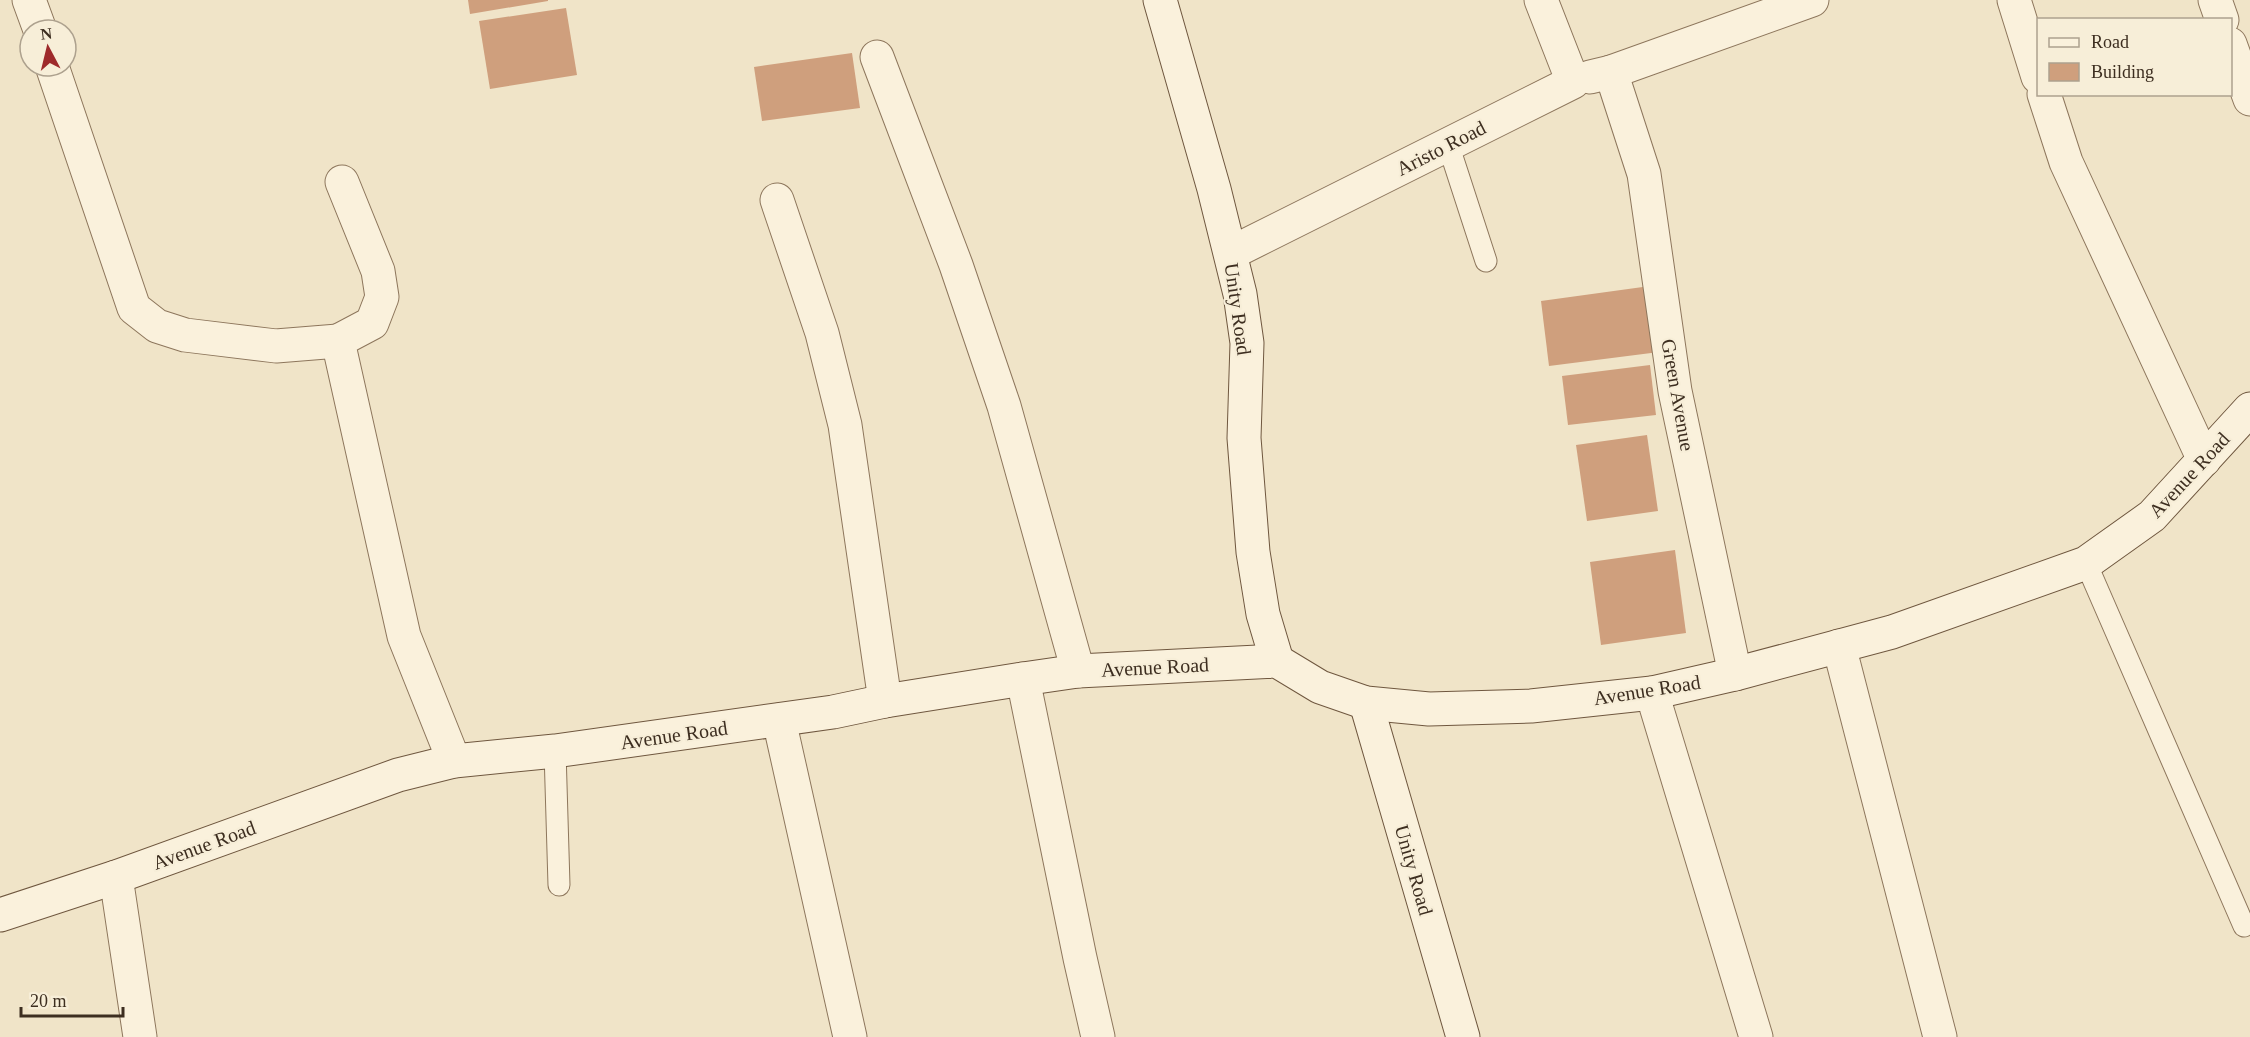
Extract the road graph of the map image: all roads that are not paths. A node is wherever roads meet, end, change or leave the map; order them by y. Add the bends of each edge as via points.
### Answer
1 (30, 0) edge
2 (1160, 0) edge
3 (1541, 0) edge
4 (1812, 0) edge
5 (2014, 0) edge
6 (2215, 0) edge
7 (36, 18) edge
8 (2221, 18) edge
9 (2232, 50) edge
10 (877, 57) dead end
11 (1611, 72) junction
12 (2037, 74) edge
13 (56, 78) edge
14 (1573, 82) junction
15 (2045, 96) edge
16 (2250, 99) edge
17 (1448, 144) junction
18 (342, 182) dead end
19 (777, 200) dead end
20 (1231, 253) junction
21 (1486, 261) dead end
22 (338, 341) junction
23 (2250, 409) edge
24 (2205, 460) junction
25 (2086, 563) junction
26 (1839, 646) junction
27 (1277, 661) junction
28 (1078, 671) junction
29 (1735, 674) junction
30 (1023, 679) junction
31 (1652, 693) junction
32 (885, 701) junction
33 (1366, 703) junction
34 (778, 720) junction
35 (555, 752) junction
36 (454, 761) junction
37 (116, 877) junction
38 (560, 885) dead end
39 (0, 915) edge
40 (2244, 926) dead end
41 (140, 1037) edge
42 (850, 1037) edge
43 (1098, 1037) edge
44 (1463, 1037) edge
45 (1756, 1037) edge
46 (1940, 1037) edge

1 - 7 street
2 - 20 street, Unity Road
3 - 14 street
4 - 11 street, Aristo Road
5 - 12 street
6 - 8 street
9 - 16 street
10 - 28 street via 956,265 1004,406
11 - 14 street, Aristo Road
11 - 29 street, Green Avenue via 1644,174 1675,391
13 - 22 street via 134,308 158,326 185,335 276,346
14 - 17 street, Aristo Road
15 - 24 street via 2066,162
17 - 20 street, Aristo Road
17 - 21 lane
18 - 22 street via 378,271 382,297 372,323
19 - 32 street via 822,333 845,425
20 - 27 street, Unity Road via 1247,343 1244,438 1253,552 1263,614
22 - 36 street via 404,636
23 - 24 street, Avenue Road
24 - 25 street, Avenue Road via 2152,516
25 - 26 street, Avenue Road via 1892,632
25 - 40 lane
26 - 29 street, Avenue Road
26 - 46 street
27 - 28 street, Avenue Road
27 - 33 street, Avenue Road via 1320,687
28 - 30 street, Avenue Road
29 - 31 street, Avenue Road
30 - 32 street, Avenue Road
30 - 43 street
31 - 33 street, Avenue Road via 1531,706 1429,709
31 - 45 street
32 - 34 street, Avenue Road
33 - 44 street, Unity Road
34 - 35 street, Avenue Road
34 - 42 street
35 - 36 street, Avenue Road
35 - 38 lane
36 - 37 street, Avenue Road via 398,775
37 - 39 street, Avenue Road
37 - 41 street

